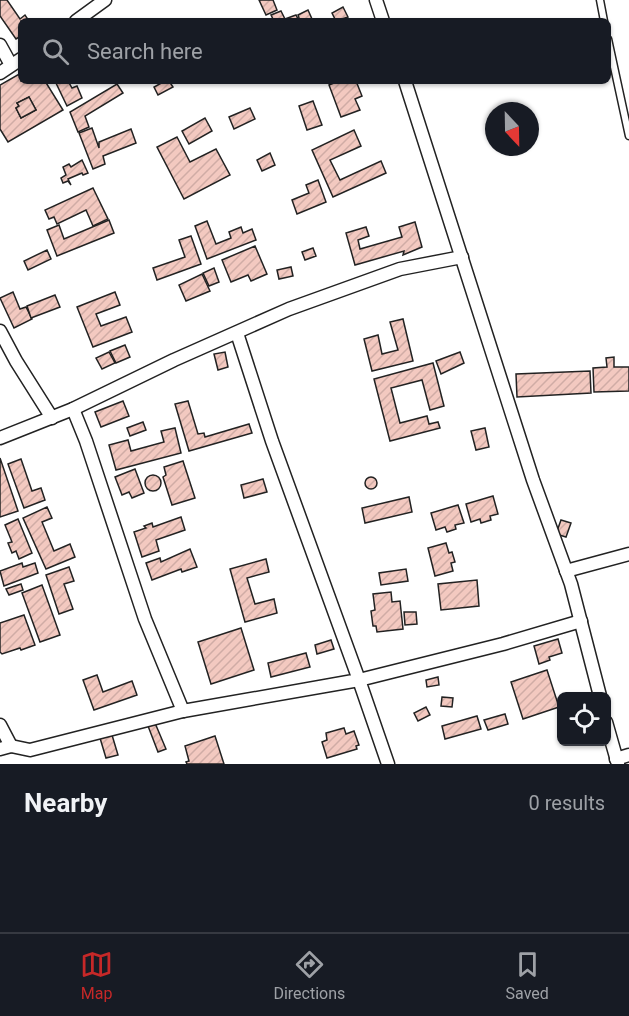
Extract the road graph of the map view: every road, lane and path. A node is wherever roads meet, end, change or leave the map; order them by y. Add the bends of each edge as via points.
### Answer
1 (105, 0) edge
2 (376, 0) edge
3 (600, 0) edge
4 (80, 18) edge
5 (382, 18) edge
6 (603, 18) edge
7 (0, 45) edge
8 (611, 53) edge
9 (16, 62) edge
10 (0, 73) edge
11 (406, 84) edge
12 (629, 134) edge
13 (462, 257) junction
14 (0, 331) edge
15 (237, 333) junction
16 (73, 409) junction
17 (52, 418) junction
18 (0, 438) edge
19 (629, 555) edge
20 (566, 571) junction
21 (581, 621) junction
22 (359, 680) junction
23 (599, 692) edge
24 (183, 711) junction
25 (0, 725) edge
26 (611, 740) edge
27 (6, 747) edge
28 (629, 755) edge
29 (617, 761) edge
30 (388, 764) edge

1 - 4 street
2 - 5 street
3 - 6 lane
7 - 9 street
8 - 12 lane
9 - 10 street
11 - 13 street
13 - 15 street via 400,269 289,309
13 - 20 street
14 - 17 street
15 - 16 street
15 - 22 street via 264,419
16 - 17 street
16 - 24 street via 146,619
17 - 18 street
19 - 20 street
20 - 21 street
21 - 22 street via 503,645
21 - 23 street
22 - 24 street
22 - 30 street
24 - 27 street via 30,750
25 - 27 street
26 - 29 street
28 - 29 street

